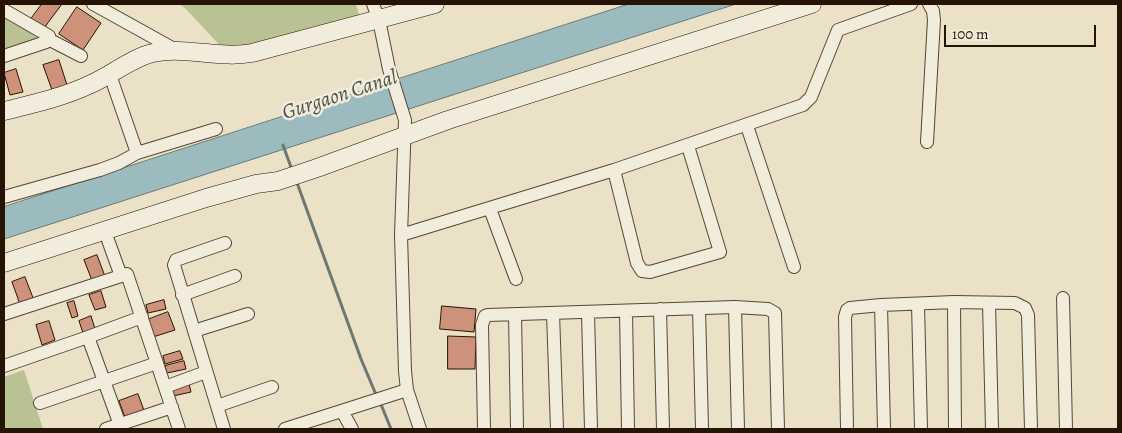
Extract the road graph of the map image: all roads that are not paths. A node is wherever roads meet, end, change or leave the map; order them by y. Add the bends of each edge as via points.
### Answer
1 (93, 4) edge
2 (778, 4) edge
3 (812, 4) edge
4 (911, 4) edge
5 (929, 4) edge
6 (429, 5) edge
7 (4, 10) edge
8 (376, 12) edge
9 (50, 40) junction
10 (177, 50) junction
11 (4, 56) edge
12 (81, 56) dead end
13 (110, 75) junction
14 (4, 111) edge
15 (404, 126) junction
16 (746, 126) junction
17 (216, 129) dead end
18 (927, 142) dead end
19 (688, 146) junction
20 (137, 153) junction
21 (614, 170) junction
22 (277, 175) junction
23 (4, 196) edge
24 (490, 209) junction
25 (104, 229) junction
26 (401, 235) junction
27 (225, 243) dead end
28 (4, 252) edge
29 (4, 263) edge
30 (794, 267) dead end
31 (121, 276) junction
32 (235, 276) dead end
33 (516, 279) dead end
34 (182, 295) junction
35 (1063, 298) dead end
36 (954, 302) junction
37 (989, 302) junction
38 (918, 304) junction
39 (881, 305) junction
40 (735, 307) junction
41 (698, 308) junction
42 (660, 310) junction
43 (626, 311) junction
44 (554, 313) junction
45 (588, 313) junction
46 (4, 314) edge
47 (248, 314) dead end
48 (516, 314) junction
49 (142, 317) junction
50 (194, 332) junction
51 (88, 338) junction
52 (157, 363) junction
53 (4, 366) edge
54 (206, 372) junction
55 (105, 382) junction
56 (165, 387) junction
57 (272, 387) dead end
58 (407, 390) junction
59 (40, 403) dead end
60 (217, 406) junction
61 (172, 407) junction
62 (342, 411) junction
63 (120, 425) junction
64 (106, 429) edge
65 (180, 429) edge
66 (224, 429) edge
67 (285, 429) edge
68 (352, 429) edge
69 (420, 429) edge
70 (484, 429) edge
71 (517, 429) edge
72 (557, 429) edge
73 (591, 429) edge
74 (628, 429) edge
75 (663, 429) edge
76 (702, 429) edge
77 (738, 429) edge
78 (778, 429) edge
79 (847, 429) edge
80 (884, 429) edge
81 (921, 429) edge
82 (955, 429) edge
83 (992, 429) edge
84 (1031, 429) edge
85 (1066, 429) edge

1 - 10 street
2 - 15 main road
3 - 15 main road via 448,120
4 - 16 street via 838,30 808,102
5 - 18 street via 934,20
6 - 8 main road
7 - 9 street via 49,36
8 - 10 main road via 244,54
8 - 15 street
9 - 11 street
9 - 12 street
10 - 13 main road via 151,54
13 - 14 main road via 73,92
13 - 20 street
15 - 22 main road via 315,164
15 - 26 street
16 - 19 street
16 - 30 street
17 - 20 street
19 - 21 street
19 - 21 street via 720,252 650,272 642,271 637,263
20 - 23 street via 100,170
21 - 24 street
22 - 25 main road
22 - 28 main road via 223,182
24 - 26 street
24 - 33 street
25 - 29 main road
25 - 31 street
26 - 58 street
27 - 34 street via 175,261
31 - 46 street
31 - 49 street via 127,274
32 - 34 street
34 - 50 street
35 - 85 street
36 - 37 street
36 - 38 street
36 - 82 street
37 - 83 street
37 - 84 street via 1015,303 1027,312
38 - 39 street
38 - 81 street
39 - 79 street via 850,308 846,313
39 - 80 street
40 - 41 street
40 - 77 street
40 - 78 street via 768,309 775,313
41 - 42 street
41 - 76 street
42 - 43 street
42 - 75 street
43 - 45 street
43 - 74 street
44 - 45 street
44 - 48 street
44 - 72 street
45 - 73 street
47 - 50 street
48 - 70 street via 488,315 482,324
48 - 71 street
49 - 51 street
49 - 52 street
50 - 54 street
51 - 53 street
51 - 55 street
52 - 55 street
52 - 56 street
54 - 56 street
54 - 60 street
55 - 59 street
55 - 63 street
56 - 61 street
57 - 60 street
58 - 62 street
58 - 69 street
60 - 66 street
61 - 63 street
61 - 65 street
62 - 67 street
62 - 68 street
63 - 64 street

